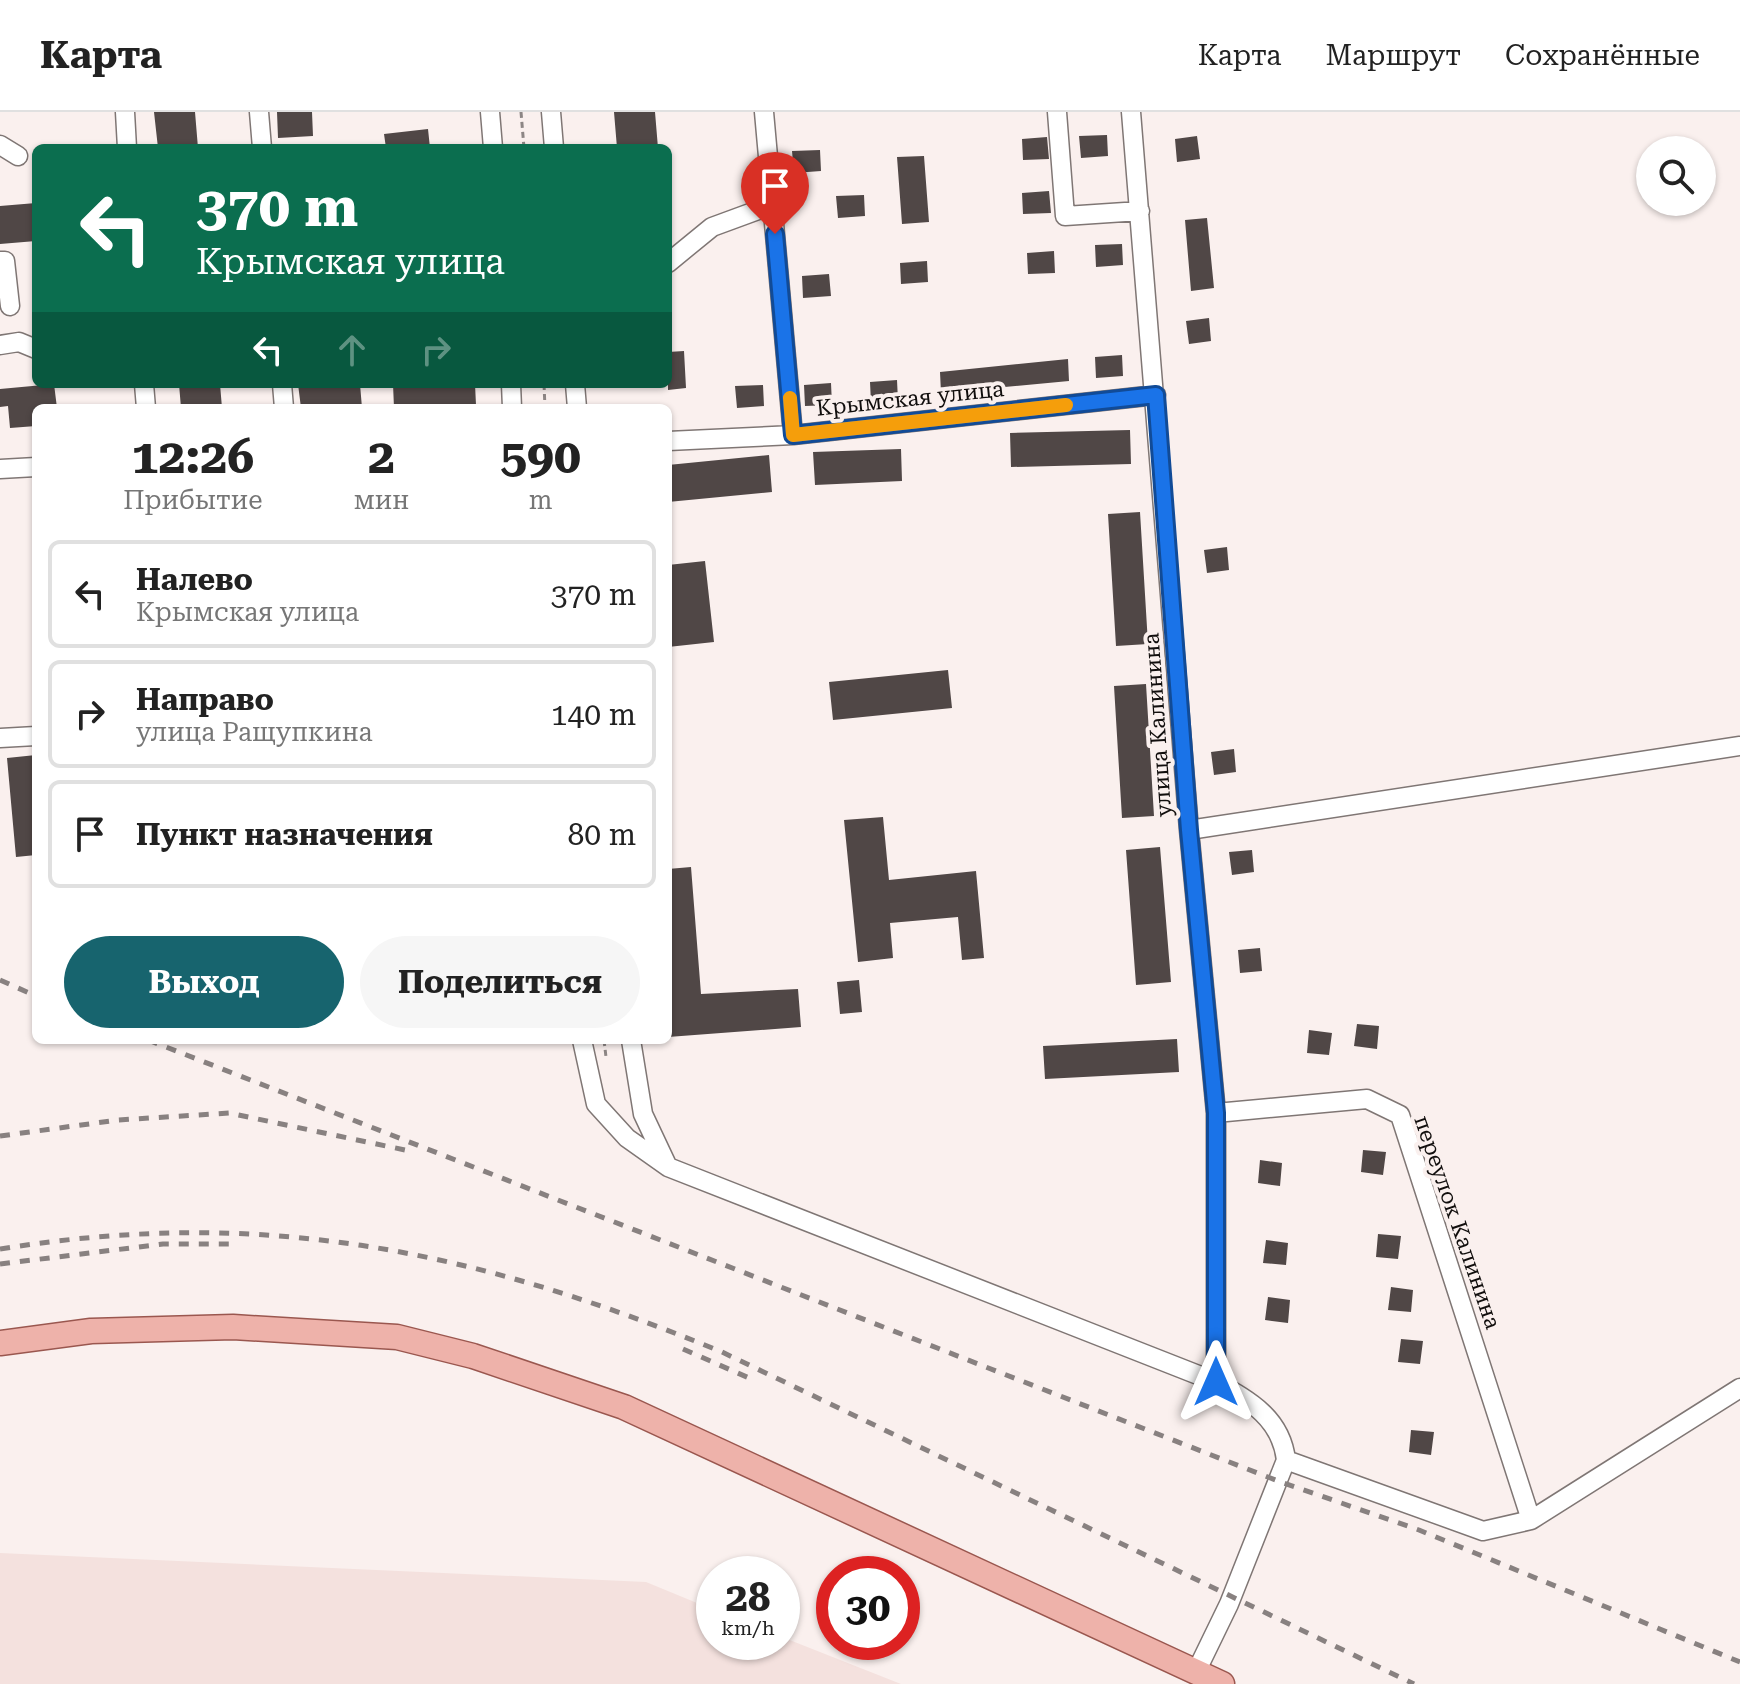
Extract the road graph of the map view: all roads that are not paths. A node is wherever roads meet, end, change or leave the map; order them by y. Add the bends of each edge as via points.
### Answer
1 (125, 112) edge
2 (259, 112) edge
3 (490, 112) edge
4 (551, 112) edge
5 (764, 112) edge
6 (1057, 112) edge
7 (1131, 112) edge
8 (127, 144) edge
9 (262, 144) edge
10 (493, 144) edge
11 (554, 144) edge
12 (0, 145) edge
13 (18, 156) dead end
14 (772, 205) junction
15 (1140, 211) junction
16 (672, 260) edge
17 (0, 261) edge
18 (10, 306) dead end
19 (0, 345) edge
20 (32, 347) edge
21 (1156, 395) junction
22 (793, 435) junction
23 (672, 441) edge
24 (32, 467) edge
25 (0, 469) edge
26 (32, 736) edge
27 (0, 738) edge
28 (1740, 746) edge
29 (1189, 830) junction
30 (583, 1044) edge
31 (632, 1044) edge
32 (1216, 1113) junction
33 (668, 1167) junction
34 (0, 1343) edge
35 (1216, 1382) junction
36 (1740, 1388) edge
37 (1286, 1460) junction
38 (1531, 1520) junction
39 (1196, 1672) junction
40 (1222, 1684) edge

1 - 8 street
2 - 9 street
3 - 10 street
4 - 11 street
5 - 14 street
6 - 15 street via 1065,216
7 - 15 street, улица Калинина
12 - 13 street
14 - 16 street via 712,227
14 - 22 street
15 - 21 street, улица Калинина
17 - 18 street via 5,261
19 - 20 street via 19,342
21 - 22 street, Крымская улица
21 - 29 street, улица Калинина
22 - 23 street, Крымская улица
24 - 25 street
26 - 27 street
28 - 29 street
29 - 32 street, улица Калинина
30 - 33 street via 596,1104 627,1138
31 - 33 street via 643,1114
32 - 35 street, улица Калинина
32 - 38 street, переулок Калинина via 1367,1099 1400,1115
33 - 35 street
34 - 39 main road via 91,1331 264,1328 397,1337 473,1356 624,1407
35 - 37 street via 1271,1420 1283,1439
36 - 38 street
37 - 38 street via 1483,1531
37 - 39 street
39 - 40 main road

